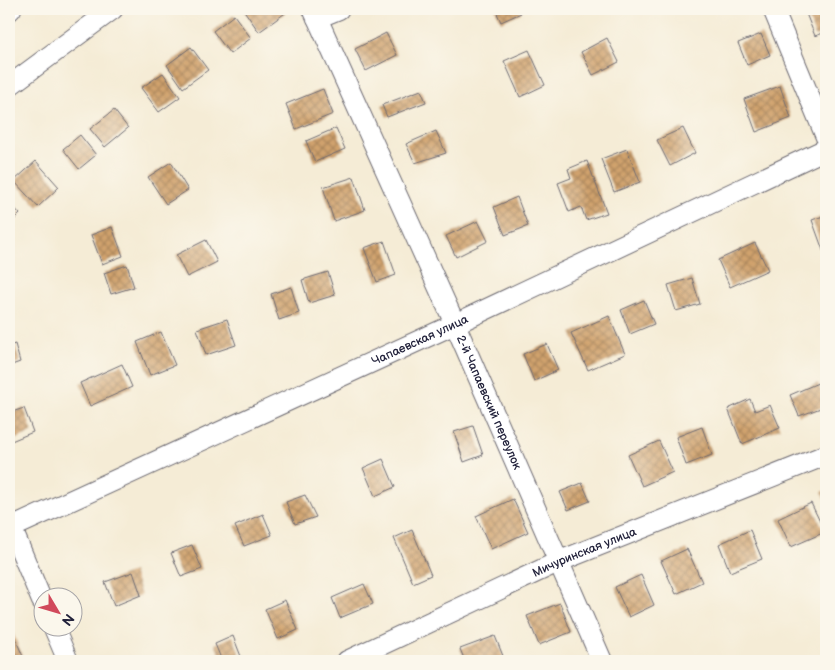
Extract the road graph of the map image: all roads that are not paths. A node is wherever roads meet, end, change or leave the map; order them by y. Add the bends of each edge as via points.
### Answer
1 (114, 9) edge
2 (338, 9) edge
3 (773, 9) edge
4 (315, 13) edge
5 (9, 86) edge
6 (826, 137) edge
7 (826, 149) edge
8 (455, 324) junction
9 (826, 455) edge
10 (10, 525) edge
11 (560, 561) junction
12 (37, 588) edge
13 (58, 638) edge
14 (68, 661) edge
15 (347, 661) edge
16 (602, 661) edge

1 - 5 street
2 - 4 street
3 - 6 street
4 - 8 street, 2-й Чапаевский переулок
7 - 8 street, Чапаевская улица
8 - 10 street, Чапаевская улица
8 - 11 street, 2-й Чапаевский переулок
9 - 11 street, Мичуринская улица
10 - 12 street
11 - 15 street, Мичуринская улица
11 - 16 street, 2-й Чапаевский переулок
13 - 14 street

